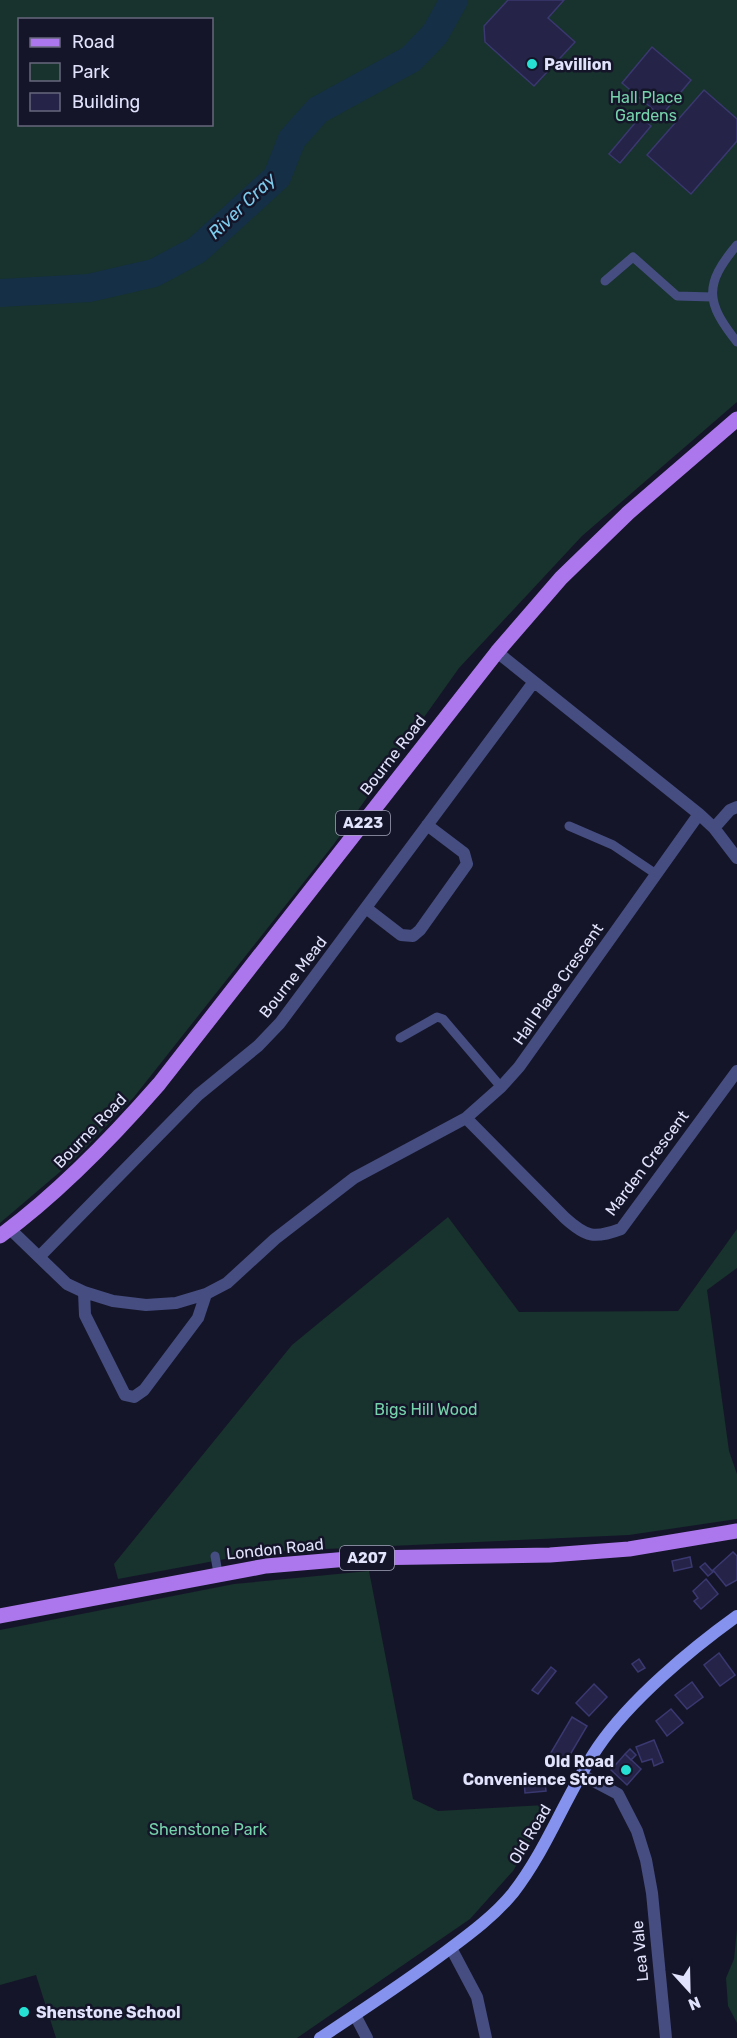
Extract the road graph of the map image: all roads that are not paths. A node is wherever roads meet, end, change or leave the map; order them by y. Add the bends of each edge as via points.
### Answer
1 (737, 245) edge
2 (605, 281) dead end
3 (712, 297) junction
4 (737, 342) edge
5 (737, 419) edge
6 (497, 652) junction
7 (533, 683) junction
8 (737, 807) edge
9 (699, 814) junction
10 (427, 825) junction
11 (569, 825) dead end
12 (714, 828) junction
13 (737, 858) edge
14 (656, 874) junction
15 (366, 908) junction
16 (400, 1038) dead end
17 (737, 1071) edge
18 (501, 1087) junction
19 (465, 1118) junction
20 (5, 1232) edge
21 (39, 1257) junction
22 (84, 1292) junction
23 (206, 1294) junction
24 (737, 1531) edge
25 (215, 1556) dead end
26 (218, 1573) junction
27 (0, 1616) edge
28 (737, 1616) edge
29 (582, 1775) junction
30 (451, 1948) junction
31 (355, 2015) junction
32 (320, 2038) edge
33 (367, 2038) edge
34 (486, 2038) edge
35 (666, 2038) edge

1 - 3 lane via 713,279
2 - 3 lane via 633,257 677,296
3 - 4 lane via 720,321
5 - 6 main road, Bourne Road / A223 via 593,545
6 - 7 street
6 - 20 main road, Bourne Road / A223 via 159,1084 63,1184
7 - 9 street
7 - 10 street, Bourne Mead
8 - 12 street
9 - 12 street
9 - 14 street, Hall Place Crescent
10 - 15 street, Bourne Mead
10 - 15 street via 464,853 466,868 413,936 401,935
11 - 14 lane via 613,845
12 - 13 street
14 - 18 street, Hall Place Crescent
15 - 21 street, Bourne Mead via 280,1023 198,1095
16 - 18 lane via 433,1017 443,1019
17 - 19 street, Marden Crescent via 621,1229 601,1236 581,1232
18 - 19 street, Hall Place Crescent
19 - 23 street, Hall Place Crescent via 354,1178 275,1239 227,1283
20 - 21 street, Hall Place Crescent
21 - 22 street, Hall Place Crescent via 67,1284
22 - 23 street, Hall Place Crescent via 112,1301 146,1305 176,1303
22 - 23 street via 85,1316 125,1395 135,1397 198,1318
24 - 26 main road, London Road / A207 via 629,1549 550,1555 360,1558
25 - 26 lane
26 - 27 main road, London Road / A207
28 - 29 street, Old Road via 711,1634 618,1722
29 - 30 street, Old Road via 549,1839 512,1893
29 - 35 street, Lea Vale via 618,1794 637,1831 646,1860
30 - 31 street, Old Road
30 - 34 street via 477,1996
31 - 32 street, Old Road
31 - 33 street

